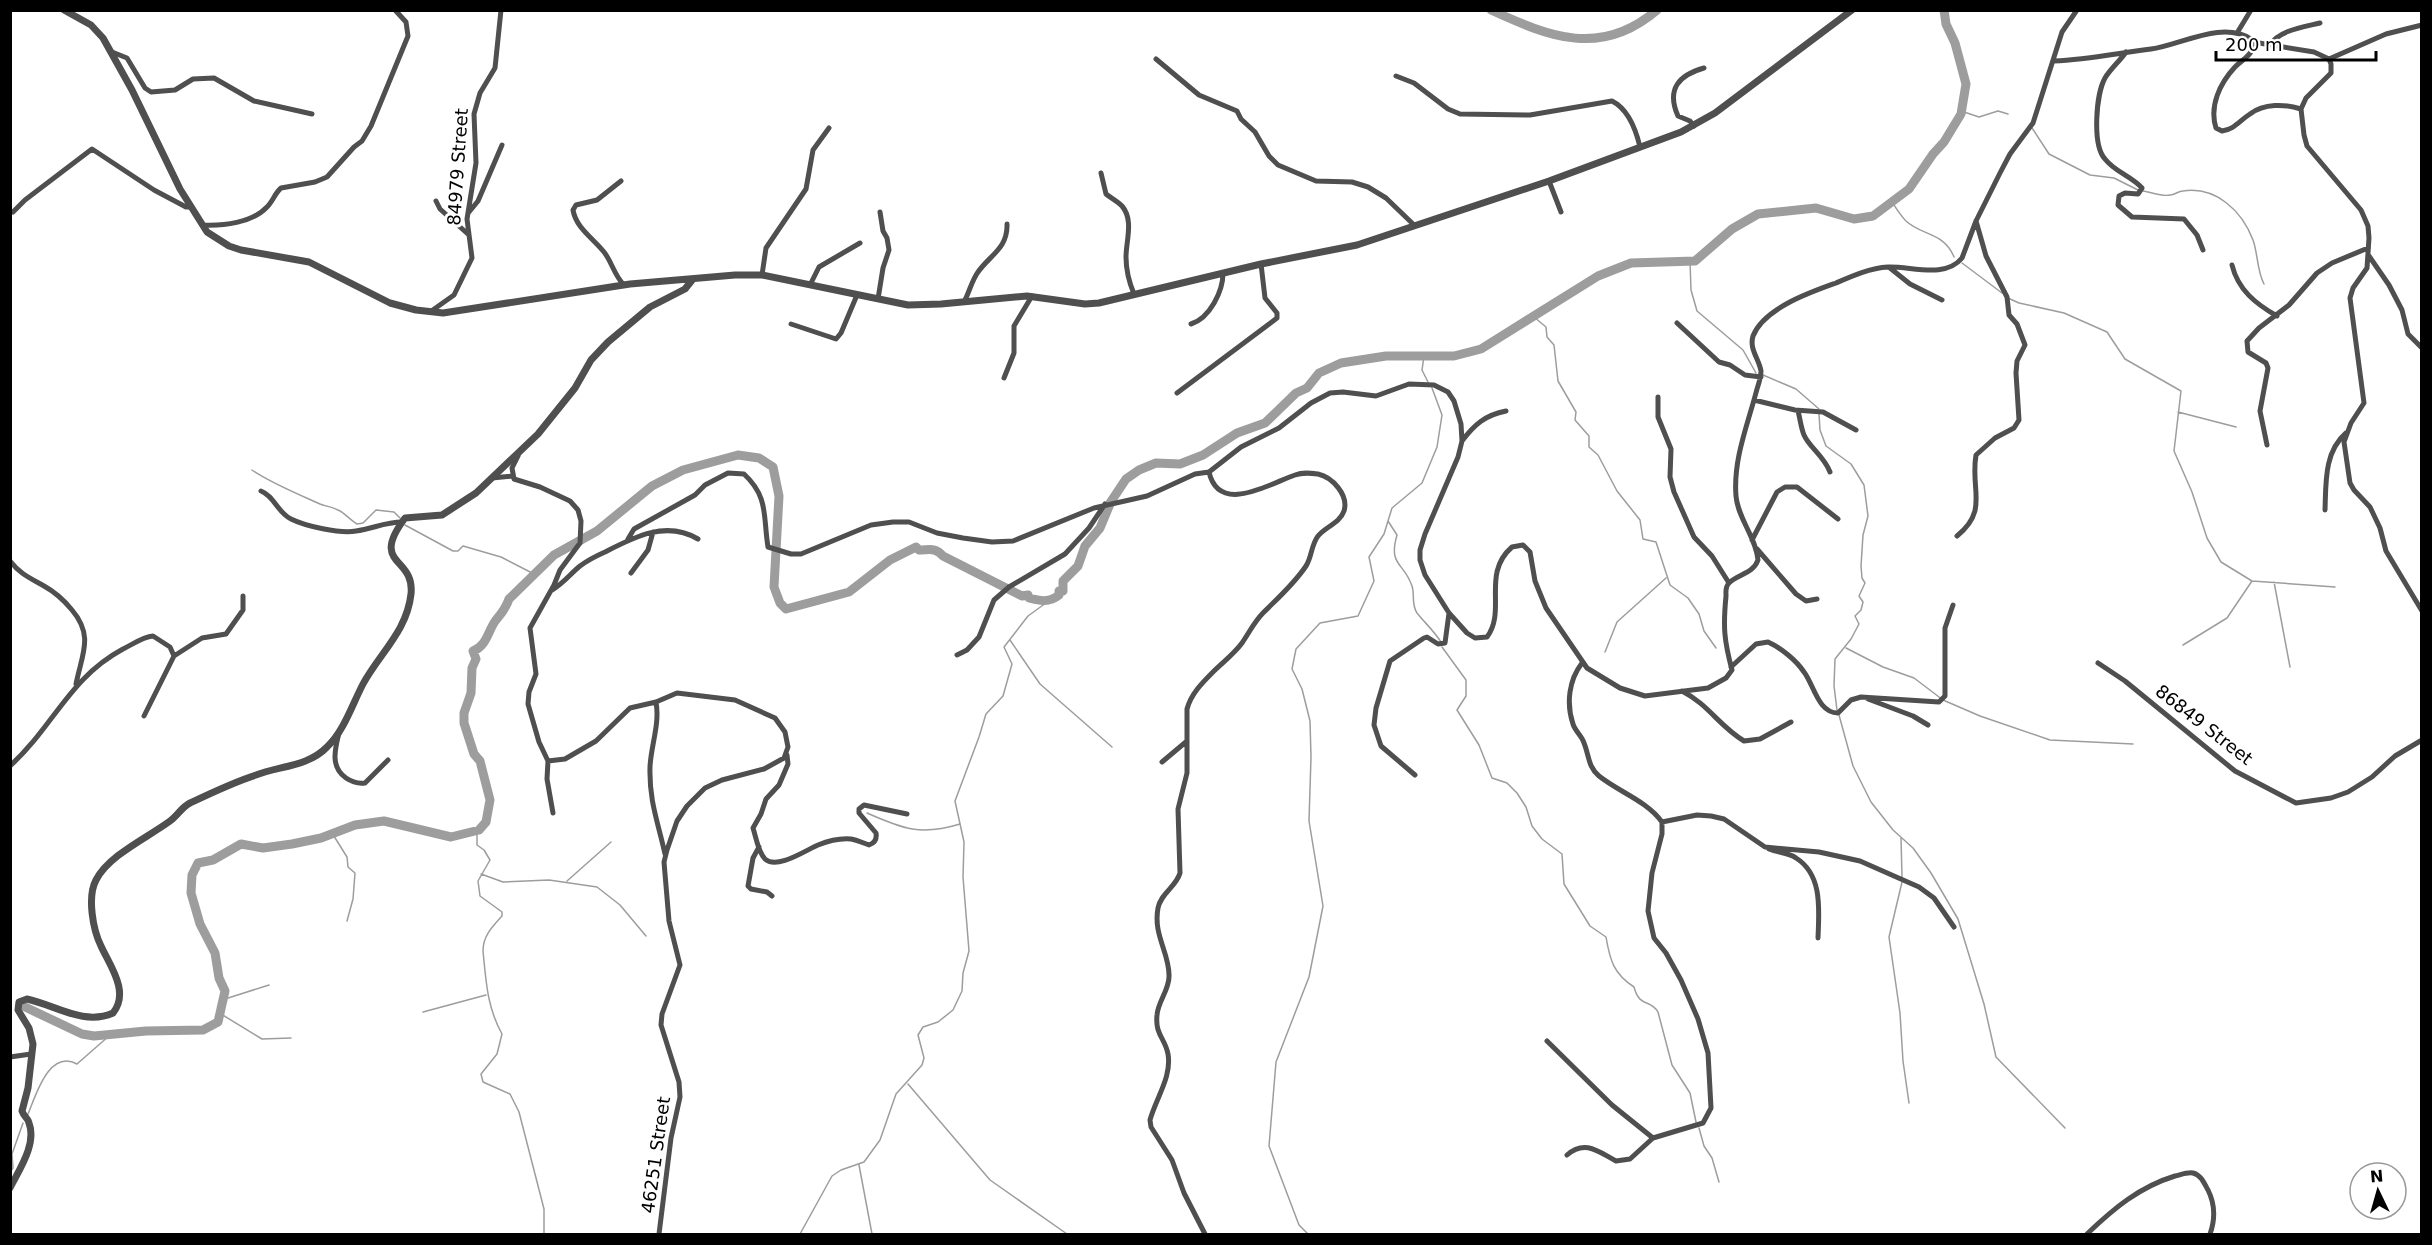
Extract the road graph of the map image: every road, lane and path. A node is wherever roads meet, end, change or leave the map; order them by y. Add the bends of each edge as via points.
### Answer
1 (64, 10) edge
2 (394, 10) edge
3 (501, 10) edge
4 (1852, 10) edge
5 (2077, 10) edge
6 (2251, 10) edge
7 (2320, 23) dead end
8 (2421, 25) edge
9 (2237, 33) junction
10 (2253, 42) junction
11 (2270, 45) junction
12 (112, 52) junction
13 (2126, 52) junction
14 (1156, 59) dead end
15 (2329, 59) junction
16 (2054, 61) junction
17 (1704, 68) dead end
18 (1396, 76) dead end
19 (2301, 109) junction
20 (312, 114) dead end
21 (1694, 126) junction
22 (830, 128) dead end
23 (502, 145) dead end
24 (1640, 147) junction
25 (1101, 172) dead end
26 (621, 181) dead end
27 (1549, 181) junction
28 (436, 201) dead end
29 (191, 207) junction
30 (14, 212) dead end
31 (469, 212) junction
32 (880, 212) dead end
33 (1561, 212) dead end
34 (1976, 221) junction
35 (1006, 224) dead end
36 (202, 225) junction
37 (1413, 225) junction
38 (469, 235) junction
39 (860, 243) dead end
40 (2203, 250) dead end
41 (2368, 252) junction
42 (1261, 264) junction
43 (2232, 265) dead end
44 (1888, 267) junction
45 (1223, 273) junction
46 (762, 276) junction
47 (693, 279) junction
48 (624, 285) junction
49 (810, 285) junction
50 (857, 294) junction
51 (1134, 294) junction
52 (1032, 296) junction
53 (878, 299) junction
54 (1942, 300) dead end
55 (964, 302) junction
56 (429, 313) junction
57 (2277, 316) junction
58 (1677, 323) dead end
59 (791, 324) dead end
60 (1191, 324) dead end
61 (2421, 348) edge
62 (1761, 377) junction
63 (1004, 378) dead end
64 (1177, 393) dead end
65 (1658, 397) dead end
66 (1754, 400) junction
67 (1795, 410) junction
68 (1506, 411) dead end
69 (1856, 430) dead end
70 (2347, 432) junction
71 (538, 434) junction
72 (1462, 441) junction
73 (2267, 445) dead end
74 (1209, 471) junction
75 (1830, 472) dead end
76 (513, 476) junction
77 (492, 478) junction
78 (261, 491) dead end
79 (1105, 504) junction
80 (2325, 510) dead end
81 (1838, 519) dead end
82 (402, 522) junction
83 (653, 532) junction
84 (1957, 536) dead end
85 (628, 539) junction
86 (698, 539) dead end
87 (1752, 540) junction
88 (1755, 548) junction
89 (10, 561) edge
90 (631, 573) dead end
91 (1729, 583) junction
92 (551, 591) junction
93 (243, 596) dead end
94 (1816, 599) dead end
95 (1953, 605) dead end
96 (2421, 611) edge
97 (1449, 613) junction
98 (957, 655) dead end
99 (174, 656) junction
100 (1582, 663) junction
101 (2098, 663) dead end
102 (1731, 667) junction
103 (76, 684) junction
104 (1680, 691) junction
105 (1861, 697) junction
106 (656, 702) junction
107 (144, 716) dead end
108 (1791, 722) dead end
109 (1928, 725) dead end
110 (340, 731) junction
111 (2421, 740) edge
112 (1186, 741) junction
113 (787, 753) junction
114 (388, 760) dead end
115 (548, 761) junction
116 (1162, 762) dead end
117 (10, 766) edge
118 (1415, 775) dead end
119 (553, 813) dead end
120 (907, 814) dead end
121 (1662, 822) junction
122 (759, 847) junction
123 (1765, 847) junction
124 (665, 856) junction
125 (772, 896) dead end
126 (1954, 927) dead end
127 (1818, 938) dead end
128 (1547, 1041) dead end
129 (31, 1054) junction
130 (10, 1057) edge
131 (1653, 1138) junction
132 (1567, 1155) dead end
133 (10, 1188) edge
134 (660, 1234) edge
135 (1205, 1234) edge
136 (2087, 1234) edge
137 (2210, 1234) edge

1 - 12 street via 91,25
2 - 36 street via 405,22 408,36 368,134 331,174 315,182 281,188 264,210 246,219 218,226
3 - 31 street, 84979 Street via 495,68 480,93 474,114 476,163
4 - 21 street
5 - 16 street via 2062,32
6 - 9 street
7 - 11 street via 2287,32
8 - 15 street via 2378,37
9 - 10 street
9 - 13 street via 2198,36
10 - 11 street
10 - 19 street via 2250,54 2218,91 2213,116 2216,128 2230,130 2263,108
11 - 15 street via 2314,52
12 - 20 street via 127,58 151,92 174,90 193,79 214,78 254,101
12 - 29 street
13 - 16 street
13 - 40 street via 2105,78 2096,131 2099,153 2116,171 2142,188 2138,194 2119,196 2118,205 2132,217 2184,219
14 - 37 street via 1199,96 1237,111 1278,165 1323,183 1346,182 1368,187 1386,198
15 - 19 street via 2331,73 2306,98
16 - 34 street via 2033,123 2010,154
17 - 21 street via 1683,76 1674,94 1678,116
18 - 24 street via 1414,83 1460,114 1530,115 1612,101 1625,112
19 - 41 street via 2307,146 2364,215 2369,233
21 - 24 street
22 - 46 street via 813,150 806,189 766,248
23 - 31 street via 478,201
24 - 27 street
25 - 51 street via 1106,194 1121,205 1127,216 1126,265
26 - 48 street via 597,201 576,205 573,210
27 - 33 street
27 - 37 street
28 - 38 street
29 - 30 street via 154,190 92,149
29 - 36 street
31 - 38 street, 84979 Street
32 - 53 street via 889,250
34 - 44 street via 1959,263 1926,270
34 - 84 street via 1986,256 2025,345 2016,373 2020,418 2014,428 1977,453 1976,510 1971,523
35 - 55 street via 1005,241 979,270
36 - 56 street via 229,246 309,262 375,297
37 - 42 street via 1357,244
38 - 56 street, 84979 Street via 472,258 458,289
39 - 49 street via 819,267
41 - 57 street via 2332,263 2317,273
41 - 61 street via 2402,310 2408,334
41 - 70 street via 2367,268 2353,288 2350,303 2364,403
42 - 45 street
42 - 64 street via 1265,298 1277,318
43 - 57 street via 2240,286
44 - 54 street via 1910,284
44 - 62 street via 1805,293 1777,310 1753,338
45 - 51 street
45 - 60 street via 1209,310
46 - 47 street
46 - 49 street
47 - 48 street
47 - 71 street via 685,289 650,307 603,347
48 - 56 street
49 - 50 street
50 - 53 street
50 - 59 street via 837,339
51 - 52 street via 1085,304
52 - 55 street
52 - 63 street via 1014,326 1014,353
53 - 55 street via 923,305
57 - 73 street via 2252,335 2246,347 2252,357 2268,368 2260,411
58 - 62 street via 1719,362 1745,375
62 - 66 street
65 - 91 street via 1658,417 1671,449 1674,492 1694,537
66 - 67 street
66 - 87 street via 1738,454 1736,493 1737,506
67 - 69 street via 1823,412
67 - 75 street via 1805,437
68 - 72 street via 1482,419
70 - 80 street via 2337,442 2328,464
70 - 96 street via 2344,449 2352,487 2370,507 2388,555
71 - 76 street via 514,461
71 - 77 street
72 - 74 street via 1461,424 1450,394 1439,387 1412,383 1376,396 1338,392 1311,403 1285,424 1241,447
72 - 97 street via 1420,554 1424,572
74 - 79 street via 1147,496
74 - 112 street via 1218,487 1234,494 1259,491 1300,474 1320,475 1335,484 1343,496 1344,507 1343,514 1318,536 1308,561 1290,586 1190,699
76 - 77 street
76 - 92 street via 574,504 581,521 580,541
77 - 82 street via 447,513 408,517
78 - 82 street via 290,519 319,527 349,532
79 - 85 street via 1013,541 963,538 909,522 893,522 871,525 801,554 768,547 762,498 754,483 744,474 728,473 634,529
79 - 98 street via 1072,548 994,600 979,637
81 - 87 street via 1797,487 1785,487 1777,492
82 - 110 street via 389,547 411,586 405,620 363,683
83 - 85 street
83 - 86 street via 673,531
83 - 90 street via 648,549
85 - 92 street via 592,558
87 - 88 street
88 - 91 street via 1756,565
88 - 94 street via 1797,594 1806,601
89 - 103 street via 23,575 60,595 81,621 84,650
91 - 102 street via 1723,619
92 - 115 street via 530,628 536,674 528,698
93 - 99 street via 243,610 226,634 202,638
95 - 105 street via 1945,628 1943,700
97 - 100 street via 1472,637 1487,637 1494,622 1494,580 1500,562 1512,547 1523,545 1530,552 1546,608
97 - 118 street via 1445,644 1427,637 1390,661 1376,708 1374,725 1381,746
99 - 103 street via 165,644 150,636 109,656
99 - 107 street
100 - 104 street via 1638,695
100 - 121 street via 1572,678 1570,698 1573,726 1584,742 1590,764 1598,775
101 - 111 street, 86849 Street via 2235,771 2296,803 2348,792
102 - 104 street via 1729,677 1713,686
102 - 105 street via 1756,644 1768,642 1800,666 1828,711 1838,713 1851,700
103 - 117 street via 53,719
104 - 108 street via 1704,704 1744,741 1760,739
105 - 109 street
106 - 113 street via 673,693 687,693 749,705 775,718 787,739
106 - 115 street via 630,708 596,741 565,759
106 - 124 street via 650,786
110 - 114 street via 335,766 344,776 365,783
110 - 129 street via 322,753 245,779 187,805 105,868 93,886 92,901 97,935 118,985 118,1005 110,1015 87,1016 22,1000 17,1006 33,1039
112 - 116 street
112 - 135 street via 1186,779 1178,808 1180,873 1157,912 1169,977 1156,1024 1168,1054 1168,1070 1150,1120
113 - 122 street via 788,764 779,785 766,799 753,828
113 - 124 street, 46251 Street via 769,767 705,788 677,821
115 - 119 street
120 - 122 street via 861,806 859,813 876,833 876,841 869,845 853,839 833,840 792,858 772,862
121 - 123 street via 1697,815 1724,819
121 - 131 street via 1648,904 1651,930 1679,974 1698,1019 1708,1053 1711,1098 1703,1124
122 - 125 street via 748,886
123 - 126 street via 1839,855 1883,871 1934,898
123 - 127 street via 1795,857 1814,880 1818,893
124 - 134 street, 46251 Street via 669,921 680,965 661,1025 680,1092
128 - 131 street via 1612,1106
129 - 130 street
129 - 133 street via 22,1111 30,1125 30,1143
131 - 132 street via 1625,1161 1616,1161 1586,1147
136 - 137 street via 2112,1210 2147,1186 2192,1173 2202,1178 2210,1195 2214,1220

